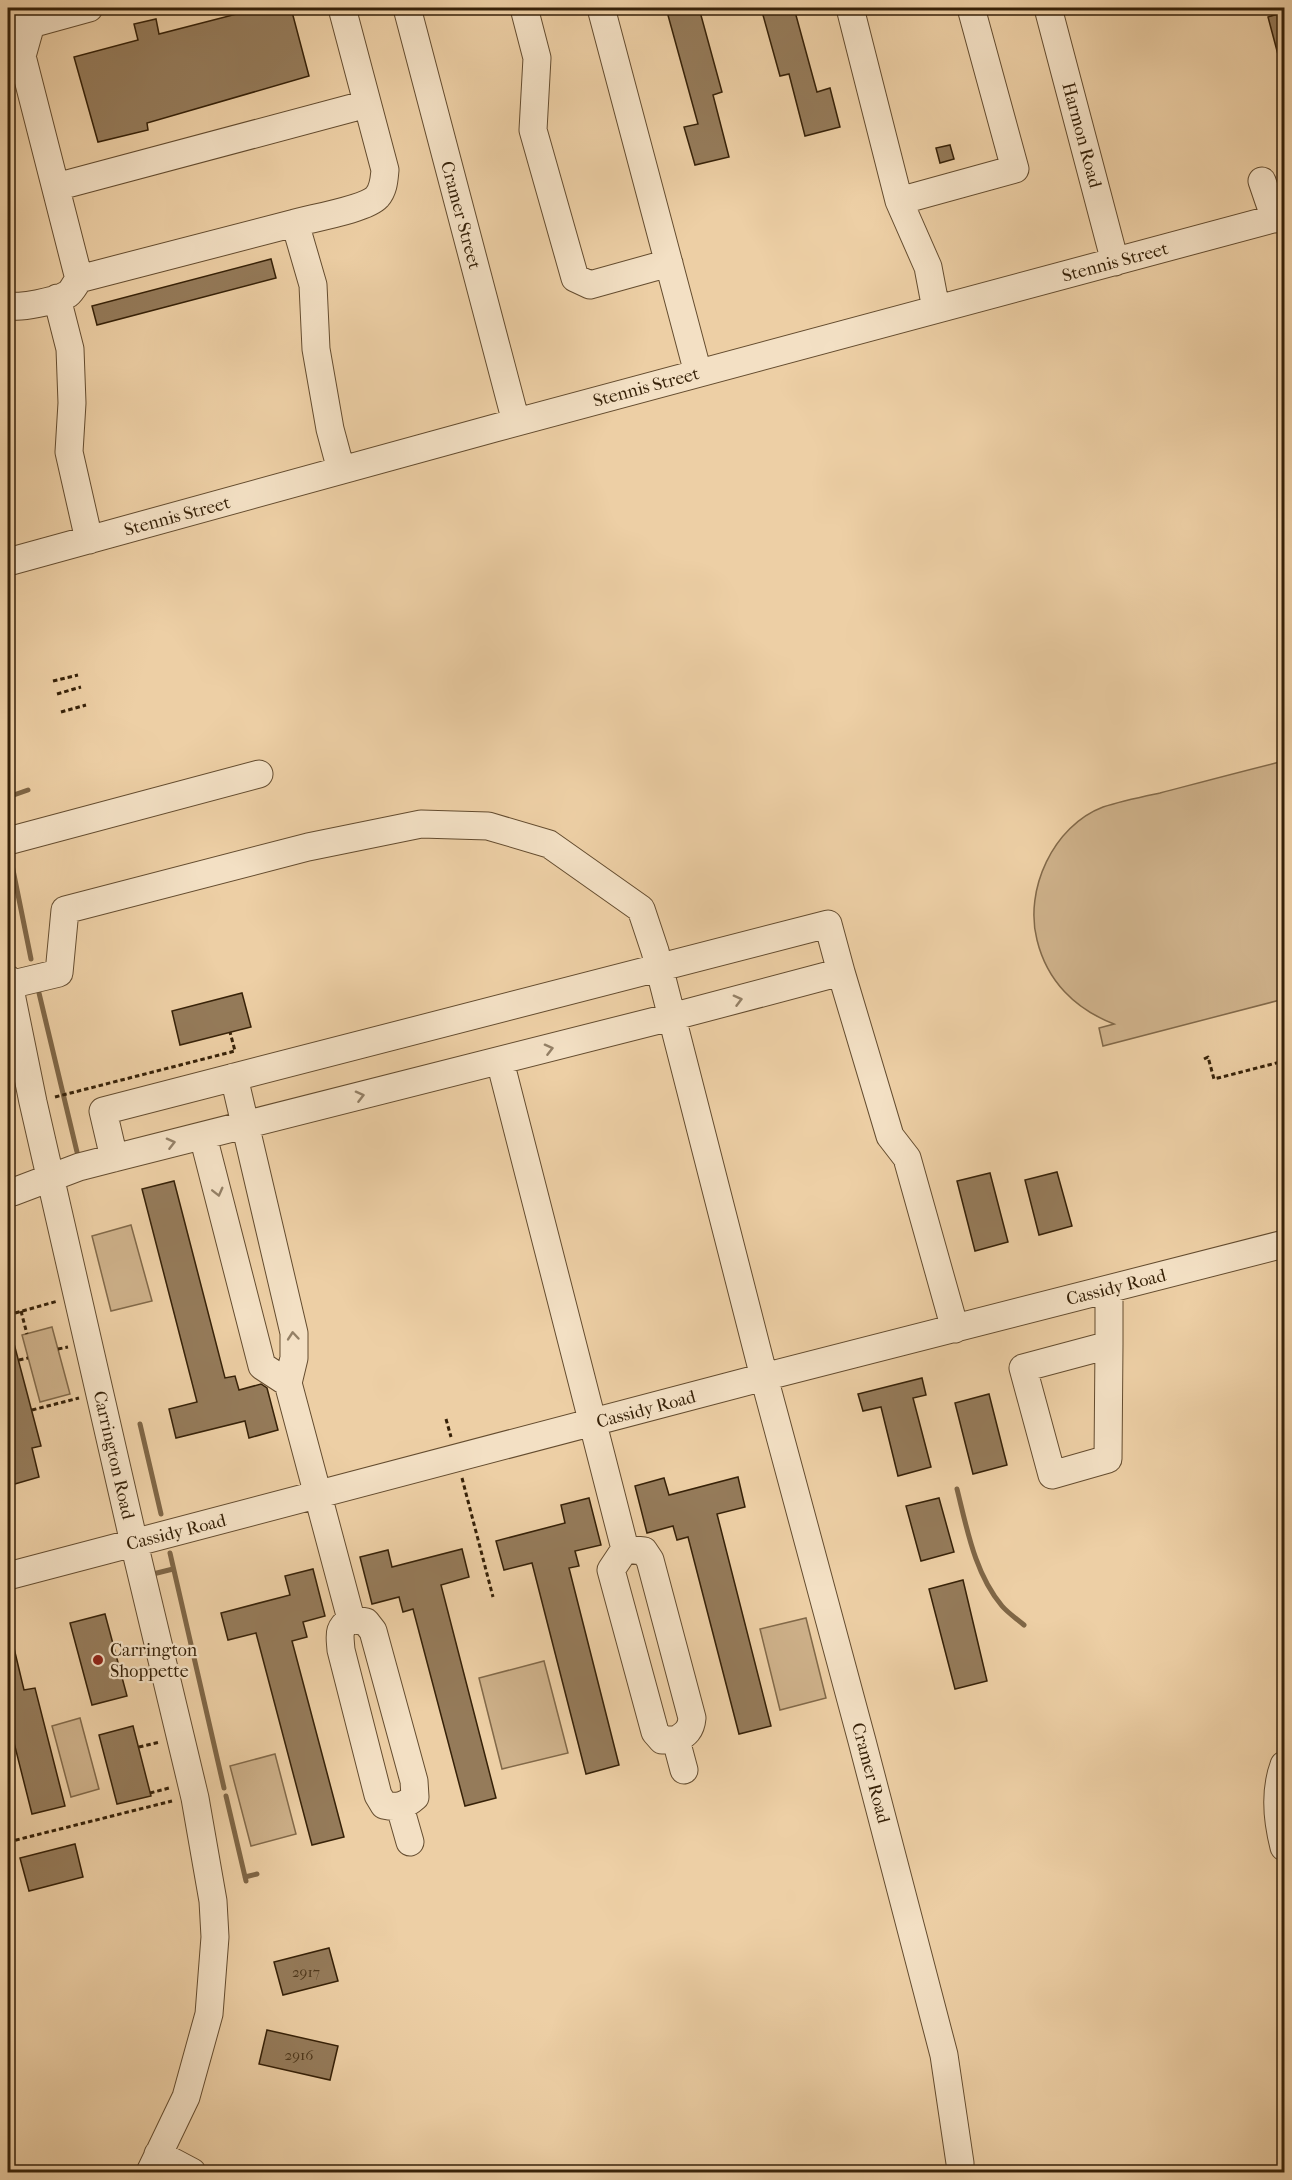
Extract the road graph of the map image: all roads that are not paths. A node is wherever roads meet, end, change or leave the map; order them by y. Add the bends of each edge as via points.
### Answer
1 (89, 8) edge
2 (342, 8) edge
3 (407, 8) edge
4 (524, 8) edge
5 (601, 8) edge
6 (850, 8) edge
7 (971, 8) edge
8 (1048, 8) edge
9 (21, 20) edge
10 (368, 104) junction
11 (1262, 182) dead end
12 (56, 187) junction
13 (899, 201) junction
14 (1280, 218) edge
15 (295, 222) junction
16 (1115, 262) junction
17 (669, 263) junction
18 (79, 279) junction
19 (57, 298) junction
20 (8, 305) edge
21 (936, 309) junction
22 (698, 373) junction
23 (516, 422) junction
24 (341, 470) junction
25 (89, 540) junction
26 (8, 562) edge
27 (259, 774) dead end
28 (8, 841) edge
29 (659, 968) junction
30 (841, 972) junction
31 (8, 982) edge
32 (671, 1017) junction
33 (500, 1061) junction
34 (234, 1077) junction
35 (246, 1125) junction
36 (203, 1136) junction
37 (114, 1158) junction
38 (51, 1178) junction
39 (13, 1192) dead end
40 (1284, 1244) edge
41 (1109, 1289) junction
42 (955, 1329) junction
43 (1109, 1345) junction
44 (764, 1377) junction
45 (288, 1383) junction
46 (594, 1423) junction
47 (319, 1494) junction
48 (134, 1543) junction
49 (625, 1549) junction
50 (8, 1576) edge
51 (351, 1619) junction
52 (676, 1740) junction
53 (1284, 1765) edge
54 (684, 1770) dead end
55 (400, 1806) junction
56 (410, 1842) dead end
57 (1284, 1847) edge
58 (154, 2163) edge
59 (192, 2172) edge
60 (960, 2172) edge

1 - 9 street
2 - 10 street
3 - 23 street, Cramer Street
4 - 17 street via 537,58 533,130 575,278 590,285
5 - 17 street
6 - 13 street
7 - 13 street via 1015,169
8 - 16 street, Harmon Road
9 - 12 street via 22,56
10 - 12 street
10 - 15 street via 385,170 384,185 377,197 367,205
11 - 14 street
12 - 18 street
13 - 21 street via 928,267
14 - 16 street, Stennis Street
15 - 18 street
15 - 24 street via 312,285 316,349
16 - 21 street, Stennis Street
17 - 22 street
18 - 19 street via 68,294
19 - 20 street via 24,307
19 - 25 street via 70,349 69,452
21 - 22 street, Stennis Street
22 - 23 street, Stennis Street
23 - 24 street, Stennis Street
24 - 25 street, Stennis Street
25 - 26 street, Stennis Street
27 - 28 street
29 - 30 street via 828,924
29 - 31 street, Cramer Road via 641,909 549,844 488,826 421,824 308,847 65,910 59,973
29 - 32 street, Cramer Road
29 - 34 street
32 -> 30 street
30 - 42 street via 890,1136 907,1158
31 - 38 street, Carrington Road
33 -> 32 street
32 - 44 street, Cramer Road
35 -> 33 street
33 - 46 street
34 - 35 street
34 - 37 street via 103,1111
35 - 36 street
45 -> 35 street via 294,1333
37 -> 36 street
36 -> 45 street via 262,1366
37 - 38 street
38 - 39 street
38 - 48 street, Carrington Road
40 - 41 street, Cassidy Road
41 - 42 street, Cassidy Road
41 - 43 street
42 - 44 street, Cassidy Road
43 - 43 street via 1023,1368 1052,1475 1108,1459
44 - 46 street, Cassidy Road
44 - 60 street, Cramer Road via 945,2055
45 - 47 street
46 - 47 street, Cassidy Road
46 - 49 street
47 - 48 street, Cassidy Road
47 - 51 street
48 - 50 street, Cassidy Road
48 - 58 street, Carrington Road via 195,1798 213,1900 215,1937 209,2014 186,2097
49 - 52 street via 611,1570 655,1732 662,1740
49 - 52 street via 644,1551 650,1560 692,1718 686,1734
51 - 55 street via 339,1633 341,1650 378,1795 384,1805
51 - 55 street via 366,1622 373,1631 414,1781 415,1797
52 - 54 street
53 - 57 street via 1276,1809
55 - 56 street
58 - 59 street

